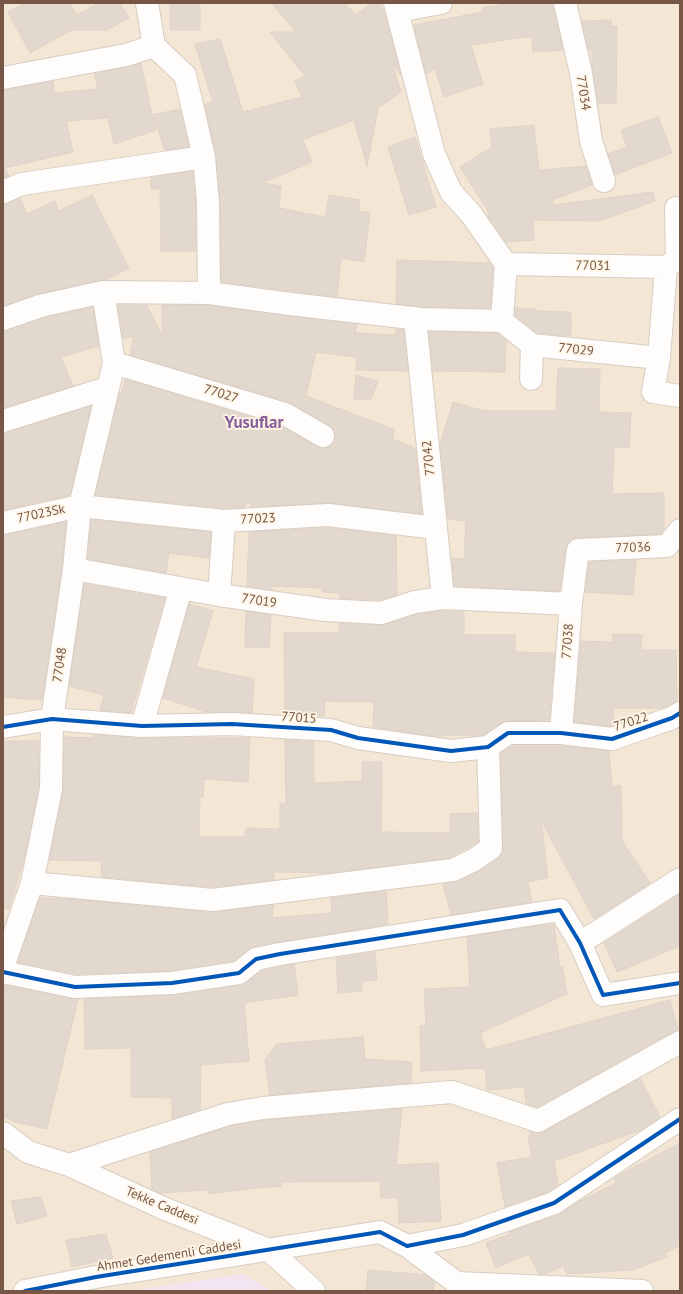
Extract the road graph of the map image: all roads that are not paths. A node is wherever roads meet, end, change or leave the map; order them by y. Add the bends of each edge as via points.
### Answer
1 (147, 3) edge
2 (441, 3) edge
3 (565, 3) edge
4 (396, 7) edge
5 (154, 46) junction
6 (3, 78) edge
7 (204, 157) junction
8 (604, 181) dead end
9 (3, 192) edge
10 (676, 208) dead end
11 (671, 263) junction
12 (506, 264) junction
13 (103, 292) junction
14 (209, 293) junction
15 (414, 318) junction
16 (3, 319) edge
17 (502, 321) junction
18 (532, 345) junction
19 (659, 358) junction
20 (114, 363) junction
21 (531, 379) dead end
22 (107, 388) junction
23 (680, 396) edge
24 (3, 421) edge
25 (323, 436) dead end
26 (80, 506) junction
27 (224, 521) junction
28 (3, 523) edge
29 (436, 528) junction
30 (680, 530) edge
31 (578, 550) joint
32 (74, 569) junction
33 (181, 588) junction
34 (219, 595) junction
35 (443, 598) junction
36 (571, 604) junction
37 (680, 713) edge
38 (52, 719) junction
39 (142, 726) junction
40 (3, 727) edge
41 (561, 733) junction
42 (488, 746) junction
43 (680, 880) edge
44 (32, 883) junction
45 (11, 914) edge
46 (580, 943) junction
47 (3, 966) edge
48 (3, 972) edge
49 (680, 983) edge
50 (680, 1042) edge
51 (680, 1119) edge
52 (3, 1133) edge
53 (28, 1152) junction
54 (3, 1154) edge
55 (69, 1165) junction
56 (407, 1246) junction
57 (270, 1250) junction
58 (25, 1291) edge
59 (314, 1291) edge
60 (642, 1291) edge

1 - 5 street
2 - 4 street
3 - 8 street, 77034 via 581,73 591,141
4 - 12 street via 434,154 451,192 471,214
5 - 6 street via 126,55
5 - 7 street via 185,75
7 - 9 street via 22,184
7 - 14 street via 208,203
10 - 11 street
11 - 12 street, 77031
11 - 19 street
12 - 17 street
13 - 14 street
13 - 16 street via 40,306
13 - 20 street
14 - 15 street
15 - 17 street
15 - 29 street, 77042
17 - 18 street
18 - 19 street, 77029
18 - 21 street
19 - 23 street via 653,392
20 - 22 street, 77048
20 - 25 street, 77027 via 285,414
22 - 24 street
22 - 26 street, 77048
26 - 27 street, 77023
26 - 28 street, 77023Sk
26 - 32 street, 77048
27 - 29 street, 77023 via 328,516
27 - 34 street
29 - 35 street, 77042
30 - 31 street, 77036 via 667,546
31 - 36 street, 77038
32 - 33 street, 77019
32 - 38 street, 77048
33 - 34 street, 77019
33 - 39 street
34 - 35 street, 77019 via 326,610 381,613 415,602
35 - 36 street, 77019
36 - 41 street, 77038
37 - 41 street, 77022 via 612,739
38 - 39 street, 77015
38 - 40 street, 77015
38 - 44 street, 77048 via 51,789
39 - 42 street, 77015 via 232,724 331,730 358,738 451,751
41 - 42 street, 77015 via 508,732
42 - 44 street via 491,848 453,870 213,900
43 - 46 street
44 - 45 street, 77048
45 - 47 street, 77048
46 - 48 street via 560,910 280,954 256,959 239,972 172,983 76,986
46 - 49 street via 604,995
50 - 55 street via 538,1121 452,1092 299,1105 228,1114
51 - 56 street via 554,1203 463,1235
52 - 53 street, Tekke Caddesi
53 - 54 street
53 - 55 street, Tekke Caddesi
55 - 57 street, Tekke Caddesi via 163,1208
56 - 57 street, Ahmet Gedemenli Caddesi via 380,1232
56 - 60 street, Ahmet Gedemenli Caddesi via 457,1283
57 - 58 street, Ahmet Gedemenli Caddesi
57 - 59 street, Tekke Caddesi

